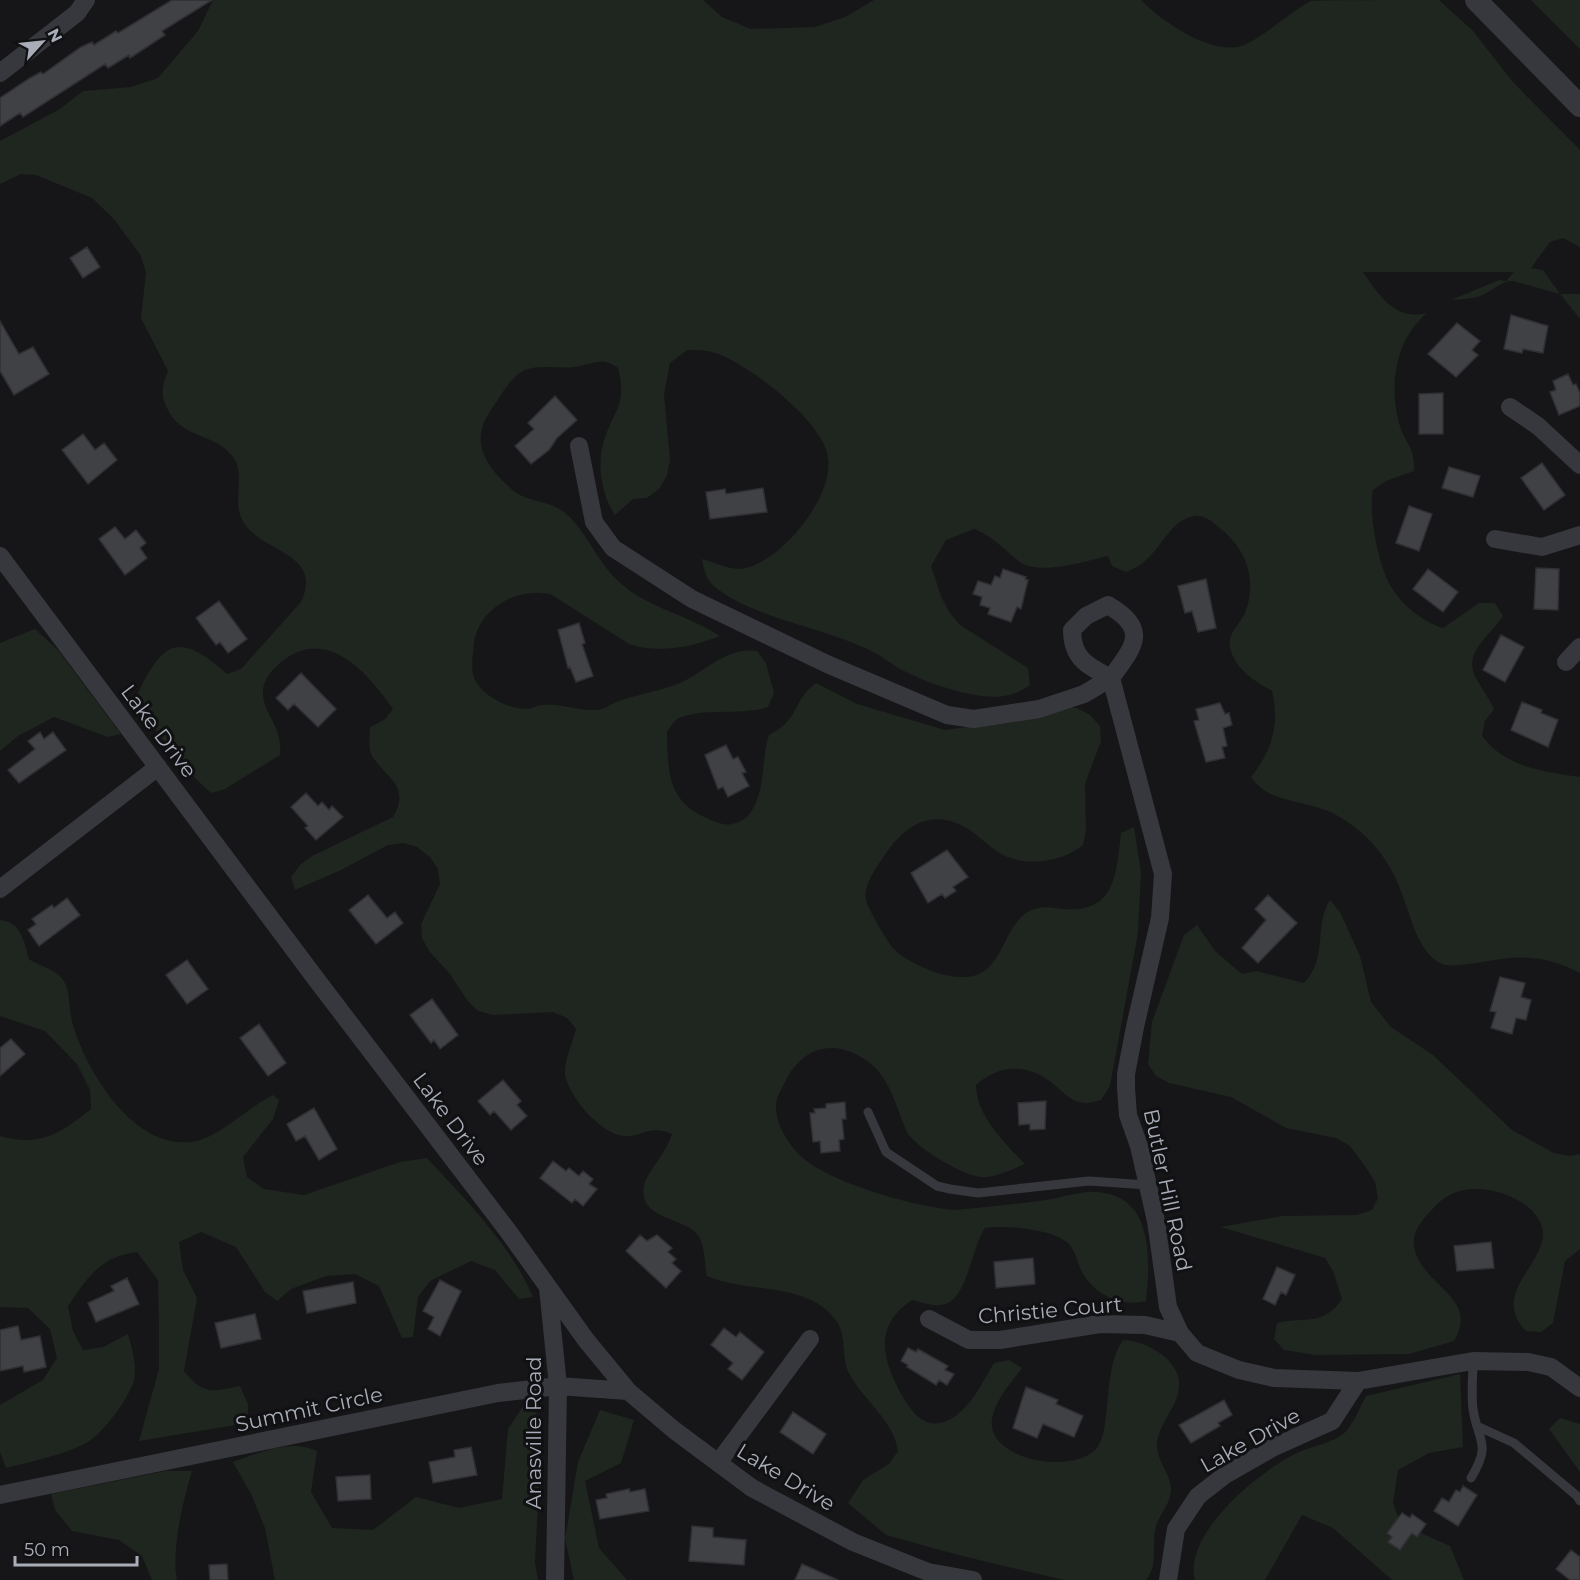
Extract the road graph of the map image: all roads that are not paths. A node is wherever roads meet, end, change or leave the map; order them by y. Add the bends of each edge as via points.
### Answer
1 (86, 0) edge
2 (1476, 0) edge
3 (0, 71) edge
4 (1580, 106) edge
5 (1510, 407) dead end
6 (579, 446) dead end
7 (1580, 465) edge
8 (1495, 539) dead end
9 (1579, 539) edge
10 (0, 556) edge
11 (1580, 646) edge
12 (1566, 662) dead end
13 (158, 767) junction
14 (0, 889) edge
15 (868, 1112) dead end
16 (1148, 1185) junction
17 (548, 1286) junction
18 (929, 1319) dead end
19 (1180, 1333) junction
20 (810, 1339) dead end
21 (1473, 1361) junction
22 (1358, 1381) junction
23 (558, 1386) junction
24 (1580, 1388) edge
25 (628, 1390) junction
26 (1479, 1427) junction
27 (718, 1463) junction
28 (1472, 1478) dead end
29 (0, 1495) edge
30 (1580, 1501) edge
31 (555, 1580) edge
32 (973, 1580) edge
33 (1168, 1580) edge

1 - 3 street via 77,13
2 - 4 street
5 - 7 street via 1538,426
6 - 16 street, Butler Hill Road via 594,522 614,548 692,599 827,664 946,715 974,719 1039,709 1084,694 1111,678 1163,874 1160,918 1126,1074 1128,1115
8 - 9 street via 1542,547
10 - 13 street, Lake Drive
11 - 12 street
13 - 14 street
13 - 17 street, Lake Drive
15 - 16 lane via 886,1152 937,1186 950,1190 978,1193 1089,1181
16 - 19 street, Butler Hill Road via 1168,1307
17 - 23 street, Anasville Road
17 - 25 street, Lake Drive
18 - 19 street, Christie Court via 969,1340 1000,1340 1100,1324 1145,1325
19 - 22 street, Butler Hill Road via 1197,1353 1239,1370 1274,1378
20 - 27 street
21 - 22 street, Butler Hill Road
21 - 24 street, Butler Hill Road via 1528,1362 1551,1367
21 - 26 lane via 1473,1412
22 - 33 street, Lake Drive via 1332,1421 1274,1447 1225,1475 1198,1496 1176,1529
23 - 25 street, Summit Circle
23 - 29 street, Summit Circle via 498,1393
23 - 31 street, Anasville Road
25 - 27 street, Lake Drive
26 - 28 lane via 1483,1453
26 - 30 lane via 1514,1443
27 - 32 street, Lake Drive via 752,1488 854,1542 928,1572

